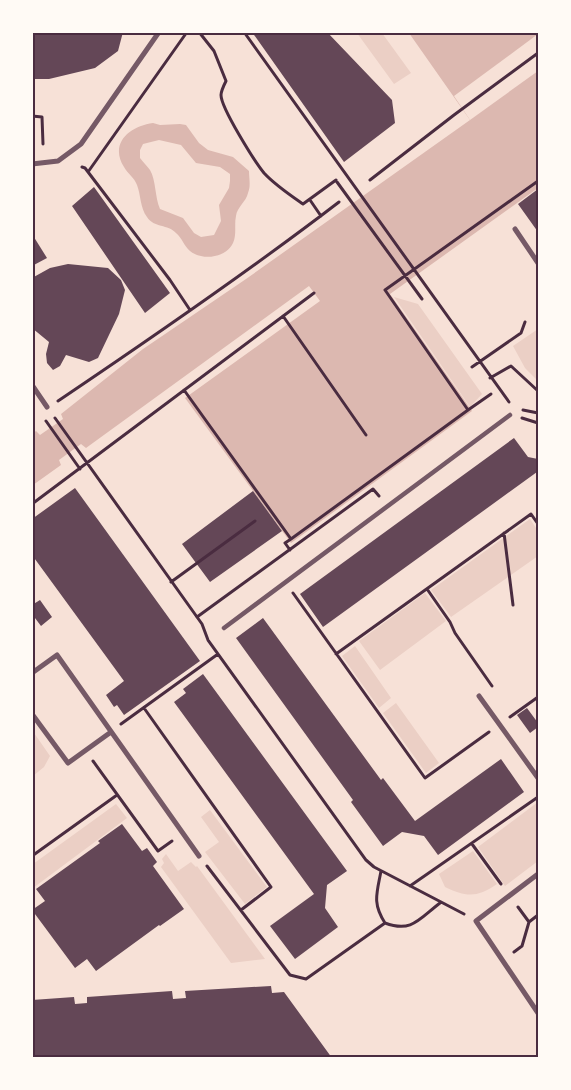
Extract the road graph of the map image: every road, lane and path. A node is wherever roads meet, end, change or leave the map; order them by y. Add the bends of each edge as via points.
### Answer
1 (159, 32) edge
2 (187, 32) edge
3 (199, 32) edge
4 (244, 32) edge
5 (538, 53) edge
6 (32, 116) edge
7 (42, 144) dead end
8 (32, 164) edge
9 (82, 167) dead end
10 (88, 172) junction
11 (370, 180) dead end
12 (538, 181) edge
13 (310, 200) junction
14 (339, 202) dead end
15 (321, 216) junction
16 (515, 229) dead end
17 (538, 263) edge
18 (314, 292) dead end
19 (422, 299) dead end
20 (190, 310) junction
21 (283, 316) junction
22 (525, 322) dead end
23 (479, 361) junction
24 (472, 367) dead end
25 (490, 378) junction
26 (32, 385) edge
27 (184, 390) junction
28 (538, 391) edge
29 (491, 394) dead end
30 (509, 403) dead end
31 (47, 407) joint
32 (517, 408) dead end
33 (468, 410) junction
34 (538, 413) edge
35 (52, 414) dead end
36 (510, 415) dead end
37 (45, 420) dead end
38 (366, 435) dead end
39 (87, 464) junction
40 (80, 470) junction
41 (32, 504) edge
42 (386, 507) junction
43 (255, 522) dead end
44 (538, 524) edge
45 (504, 533) junction
46 (291, 539) junction
47 (290, 550) junction
48 (171, 582) junction
49 (285, 582) junction
50 (427, 589) junction
51 (513, 605) dead end
52 (197, 617) junction
53 (224, 628) dead end
54 (218, 654) junction
55 (336, 654) junction
56 (32, 674) edge
57 (492, 687) dead end
58 (479, 696) dead end
59 (538, 697) edge
60 (144, 708) junction
61 (32, 714) edge
62 (500, 725) junction
63 (111, 732) junction
64 (85, 750) junction
65 (538, 778) edge
66 (117, 795) junction
67 (538, 797) edge
68 (183, 833) junction
69 (32, 856) edge
70 (199, 856) joint
71 (381, 871) junction
72 (538, 874) edge
73 (410, 886) junction
74 (440, 902) junction
75 (241, 910) junction
76 (538, 915) edge
77 (476, 921) junction
78 (385, 923) junction
79 (502, 960) junction
80 (538, 1013) edge

1 - 8 street via 81,144 58,161
2 - 10 path
3 - 13 path via 214,51 226,81 222,102 264,173 304,204
4 - 23 path
5 - 11 path
6 - 7 path via 42,117
9 - 10 path
10 - 20 path
12 - 33 path via 385,290
13 - 15 path
13 - 19 path via 336,181
14 - 15 path
15 - 20 path
16 - 17 street
18 - 21 path
20 - 31 path
21 - 27 path
21 - 38 path
22 - 23 path via 520,332
23 - 24 path
23 - 25 path
25 - 28 path via 511,366
25 - 30 path
26 - 31 street
27 - 39 path
27 - 46 path
29 - 33 path
32 - 34 path
33 - 46 path
35 - 39 path
36 - 42 street
37 - 40 path
39 - 40 path
39 - 48 path
40 - 41 path
42 - 47 path via 374,489
42 - 49 street
43 - 48 path
44 - 45 path via 531,514
45 - 50 path
45 - 51 path
46 - 47 path via 285,544
47 - 52 path
48 - 52 path
49 - 53 street
49 - 55 path
50 - 55 path
50 - 57 path
52 - 54 path
54 - 60 path
54 - 71 path via 366,860
55 - 62 path via 425,778
56 - 63 street via 57,655
58 - 62 street
59 - 62 path
60 - 63 path
60 - 75 path via 271,887
61 - 64 street via 68,763
62 - 65 street
63 - 64 street
63 - 68 street
64 - 66 path
66 - 68 path via 158,851
66 - 69 path
67 - 73 path
68 - 70 street
70 - 75 path
71 - 73 path
71 - 78 path via 376,901
72 - 77 street
73 - 74 path
74 - 77 path
74 - 78 path via 411,926 398,928
75 - 78 path via 290,975 306,979
76 - 79 path via 529,922 522,946
77 - 79 street
79 - 80 street

